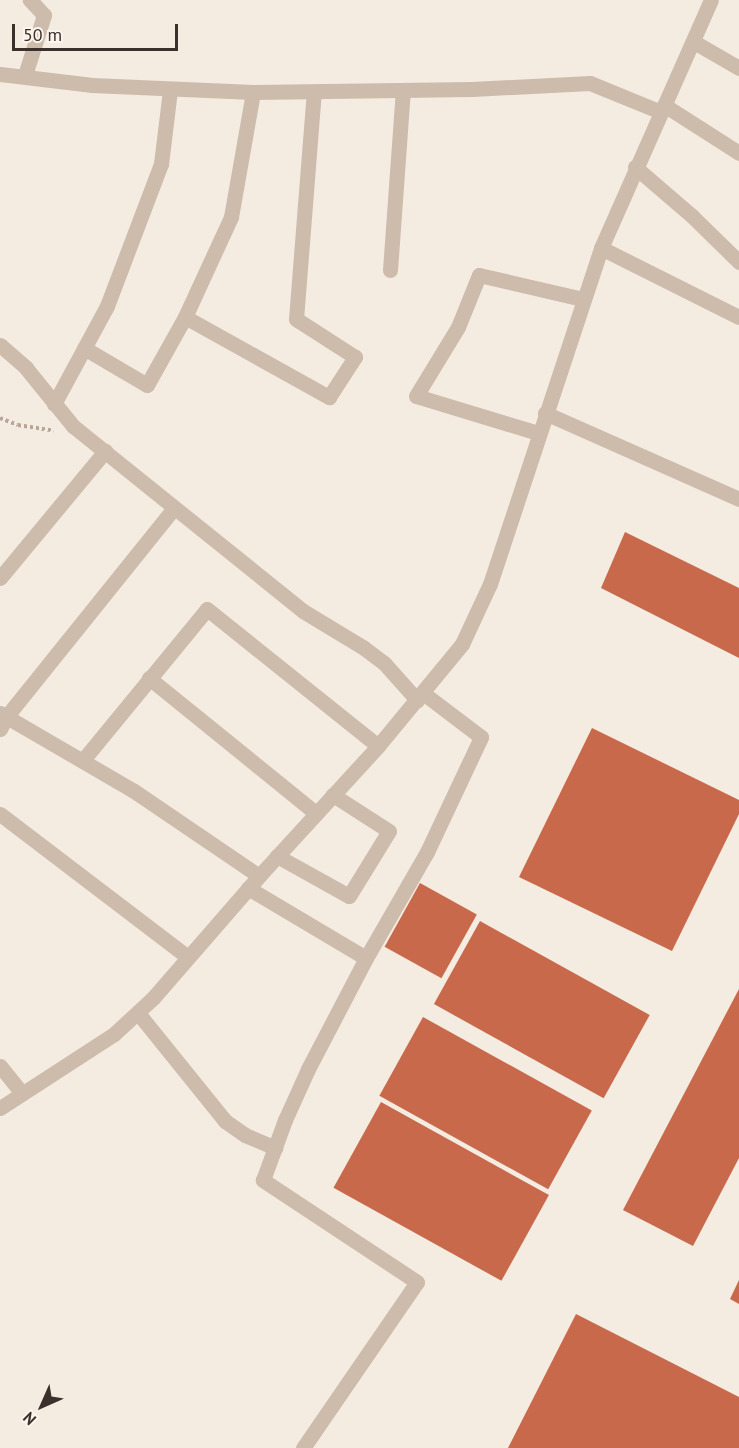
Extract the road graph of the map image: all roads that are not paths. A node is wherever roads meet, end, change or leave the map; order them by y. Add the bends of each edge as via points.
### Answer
1 (30, 0) edge
2 (711, 0) edge
3 (694, 42) junction
4 (739, 68) edge
5 (0, 74) edge
6 (25, 75) junction
7 (170, 90) junction
8 (403, 90) junction
9 (253, 92) junction
10 (314, 92) junction
11 (662, 109) junction
12 (739, 153) edge
13 (635, 167) junction
14 (601, 248) junction
15 (739, 262) edge
16 (390, 270) dead end
17 (583, 299) junction
18 (185, 317) junction
19 (739, 317) edge
20 (0, 345) edge
21 (84, 348) junction
22 (54, 404) junction
23 (545, 413) junction
24 (537, 433) junction
25 (105, 451) junction
26 (739, 499) edge
27 (173, 509) junction
28 (0, 578) edge
29 (149, 678) junction
30 (420, 697) junction
31 (2, 720) edge
32 (378, 746) junction
33 (83, 760) junction
34 (333, 795) junction
35 (316, 813) junction
36 (0, 814) edge
37 (277, 856) junction
38 (259, 876) junction
39 (248, 888) junction
40 (188, 957) junction
41 (366, 958) junction
42 (138, 1013) junction
43 (0, 1066) edge
44 (22, 1093) junction
45 (0, 1108) edge
46 (275, 1148) junction
47 (303, 1448) edge

1 - 6 street via 44,15
2 - 3 street
3 - 4 street
3 - 11 street
5 - 6 street
6 - 7 street via 92,85
7 - 9 street
7 - 21 street via 162,164 107,306
8 - 10 street
8 - 11 street via 590,83
8 - 16 street
9 - 10 street
9 - 18 street via 231,217
10 - 18 street via 296,319 355,357 329,397
11 - 12 street
11 - 13 street
13 - 14 street
13 - 15 street
14 - 17 street
14 - 19 street
17 - 23 street
17 - 24 street via 479,275 458,327 416,396
18 - 21 street via 147,385
20 - 22 street via 26,368
21 - 22 street
22 - 25 street via 73,426
23 - 24 street
23 - 26 street
24 - 30 street via 478,615 462,644
25 - 27 street
25 - 28 street
27 - 30 street via 303,611 384,663
27 - 31 street
29 - 32 street via 207,609
29 - 33 street
29 - 35 street
30 - 32 street
30 - 41 street via 481,737 427,852
31 - 33 street
32 - 34 street
33 - 38 street
34 - 35 street
34 - 37 street via 389,831 350,896
35 - 37 street
36 - 40 street
37 - 38 street
38 - 39 street
39 - 40 street
39 - 41 street
40 - 42 street
41 - 46 street via 308,1069
42 - 44 street via 114,1034
42 - 46 street via 225,1121
43 - 44 street
44 - 45 street
46 - 47 street via 263,1180 417,1282

